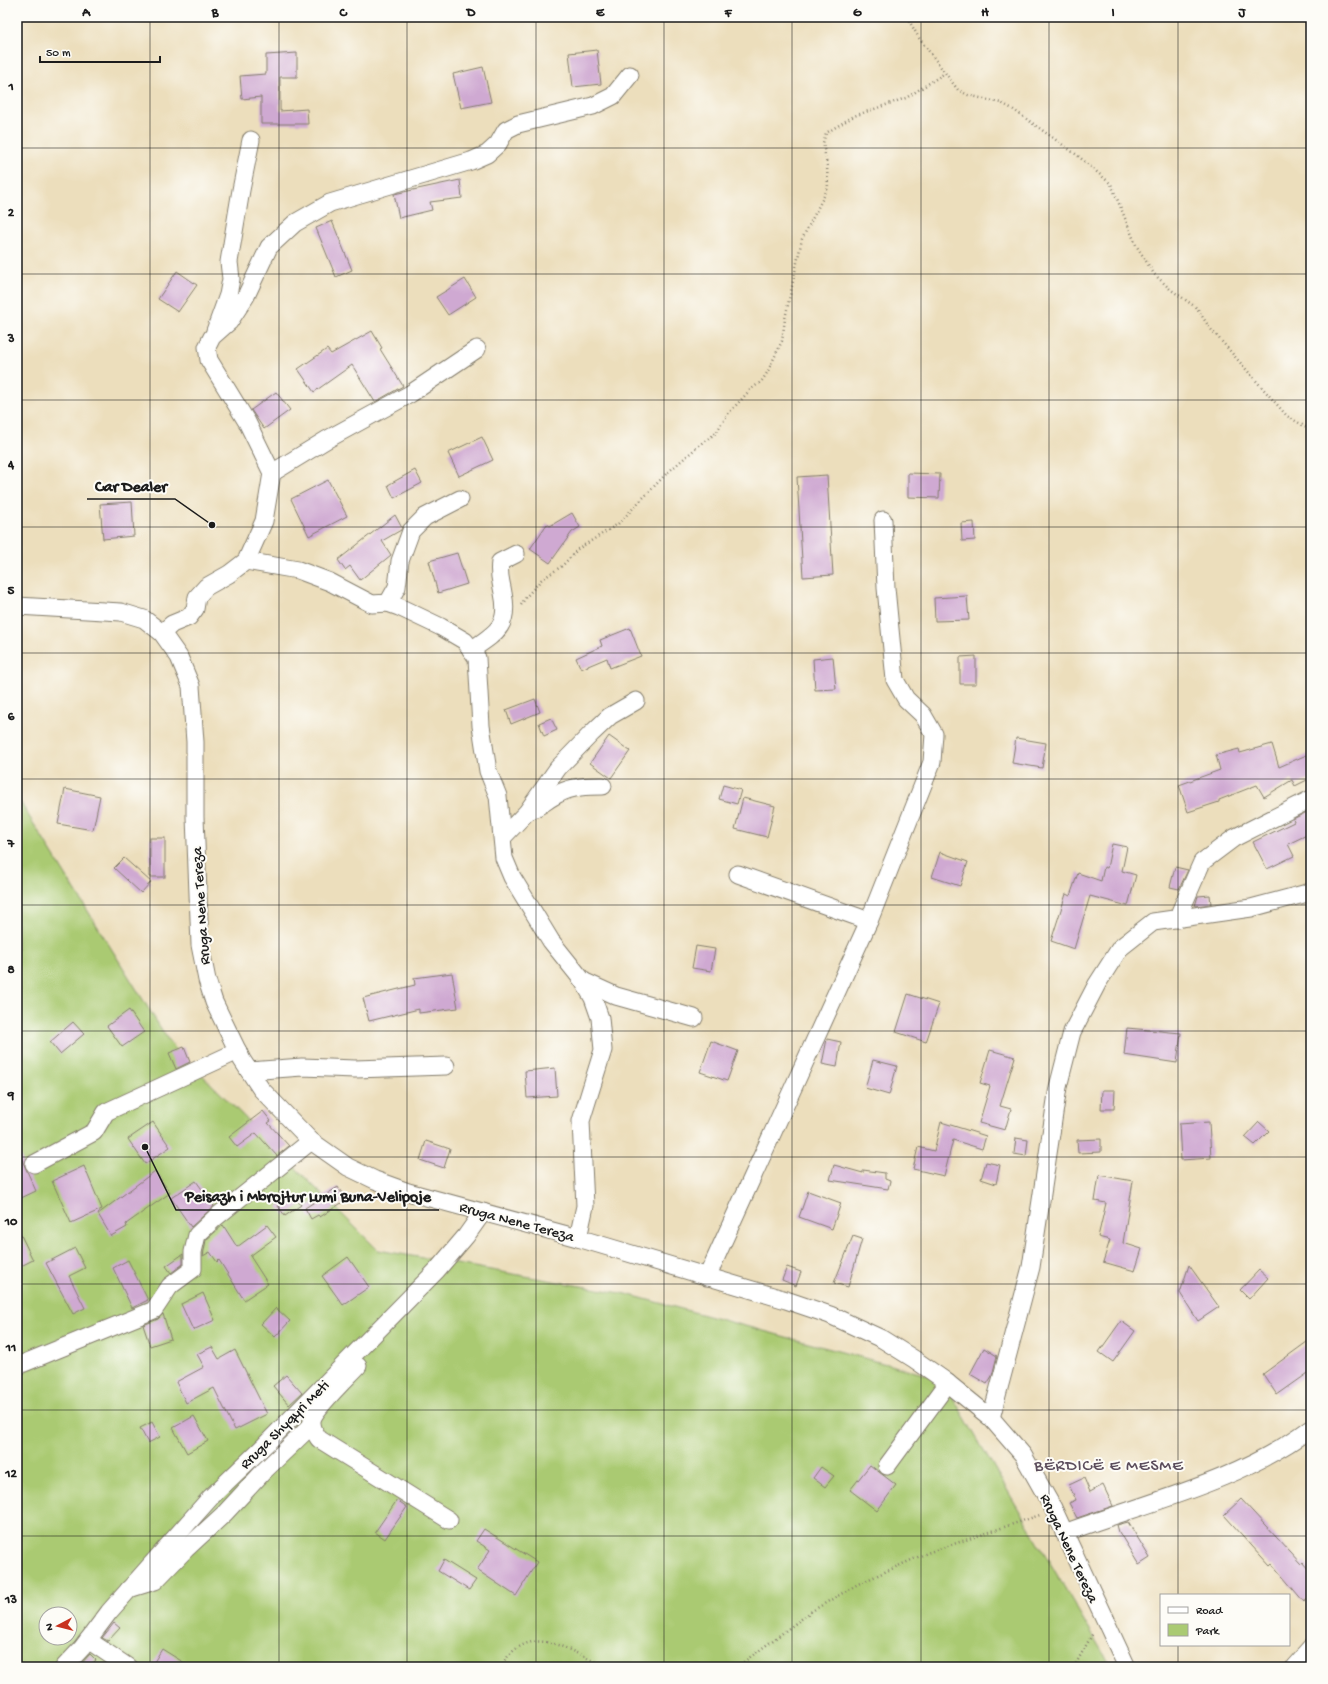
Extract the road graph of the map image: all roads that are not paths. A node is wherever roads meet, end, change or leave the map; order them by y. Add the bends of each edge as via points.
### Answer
1 (630, 75) dead end
2 (251, 140) dead end
3 (212, 336) junction
4 (477, 349) dead end
5 (272, 473) junction
6 (460, 499) dead end
7 (883, 520) dead end
8 (516, 554) dead end
9 (246, 561) junction
10 (388, 603) junction
11 (17, 606) edge
12 (162, 633) junction
13 (471, 650) junction
14 (636, 701) dead end
15 (603, 786) dead end
16 (1311, 799) edge
17 (527, 812) junction
18 (503, 837) junction
19 (738, 874) dead end
20 (1311, 892) edge
21 (1177, 919) junction
22 (869, 921) junction
23 (583, 981) junction
24 (694, 1018) dead end
25 (238, 1051) junction
26 (446, 1066) dead end
27 (249, 1071) junction
28 (311, 1140) junction
29 (34, 1164) dead end
30 (483, 1212) junction
31 (466, 1236) junction
32 (578, 1238) junction
33 (707, 1276) junction
34 (17, 1366) edge
35 (948, 1383) junction
36 (991, 1418) junction
37 (312, 1425) junction
38 (1311, 1428) edge
39 (887, 1466) dead end
40 (449, 1520) dead end
41 (1064, 1533) junction
42 (129, 1589) junction
43 (88, 1640) junction
44 (1311, 1648) edge
45 (64, 1667) edge
46 (128, 1667) edge
47 (1127, 1667) edge
48 (1294, 1667) edge

1 - 3 street via 613,96 600,103 518,124 506,130 498,144 487,154 472,161 330,203 295,223 269,247 246,296 229,322
2 - 3 street via 230,262 228,295
3 - 5 street via 207,347 209,360 247,422
4 - 5 street via 410,394
5 - 9 street via 264,522
6 - 10 street via 425,517 411,531 400,561 397,588
7 - 22 street via 886,588 895,680 906,699 923,715 934,734 932,762
8 - 13 street via 500,562 498,575 506,610 503,624 493,635
9 - 10 street via 298,570 330,582 372,604
9 - 12 street via 206,587 197,597 195,609 189,617 172,624
10 - 13 street via 441,627 465,641
11 - 12 street, Rruga Nene Tereza via 121,612 144,619
12 - 25 street, Rruga Nene Tereza via 180,657 191,686 195,742 200,945 206,980
13 - 18 street via 477,658 481,726 488,771 498,796
14 - 17 street via 610,716 592,733 558,768
15 - 17 street via 577,787 558,794
16 - 21 street via 1234,838 1202,862
17 - 18 street
18 - 23 street via 504,858 512,877 551,941
19 - 22 street
20 - 21 street via 1250,908
21 - 36 street via 1153,922 1120,948 1072,1032 1058,1087 1031,1267
22 - 33 street
23 - 24 street via 616,996
23 - 32 street via 600,1018 603,1050 581,1121 584,1206
25 - 27 street, Rruga Nene Tereza
25 - 29 street via 106,1112 94,1132
26 - 27 street via 355,1070 302,1067
27 - 28 street, Rruga Nene Tereza via 261,1089
28 - 30 street, Rruga Nene Tereza via 348,1166 375,1180 408,1192
28 - 34 street via 197,1235 193,1269 170,1286 154,1310
30 - 31 street, Rruga Shyqyri Meti
30 - 32 street, Rruga Nene Tereza
31 - 37 street via 468,1246 462,1255 318,1409
31 - 42 street, Rruga Shyqyri Meti via 437,1270 211,1497
32 - 33 street, Rruga Nene Tereza
33 - 35 street, Rruga Nene Tereza via 830,1315 882,1339
35 - 36 street, Rruga Nene Tereza
35 - 39 street
36 - 41 street, Rruga Nene Tereza via 1023,1455
37 - 40 street via 319,1439
37 - 42 street via 155,1581
38 - 41 street via 1271,1453 1219,1479
41 - 47 street, Rruga Nene Tereza
42 - 43 street, Rruga Shyqyri Meti
43 - 45 street, Rruga Shyqyri Meti
43 - 46 street
44 - 48 street

